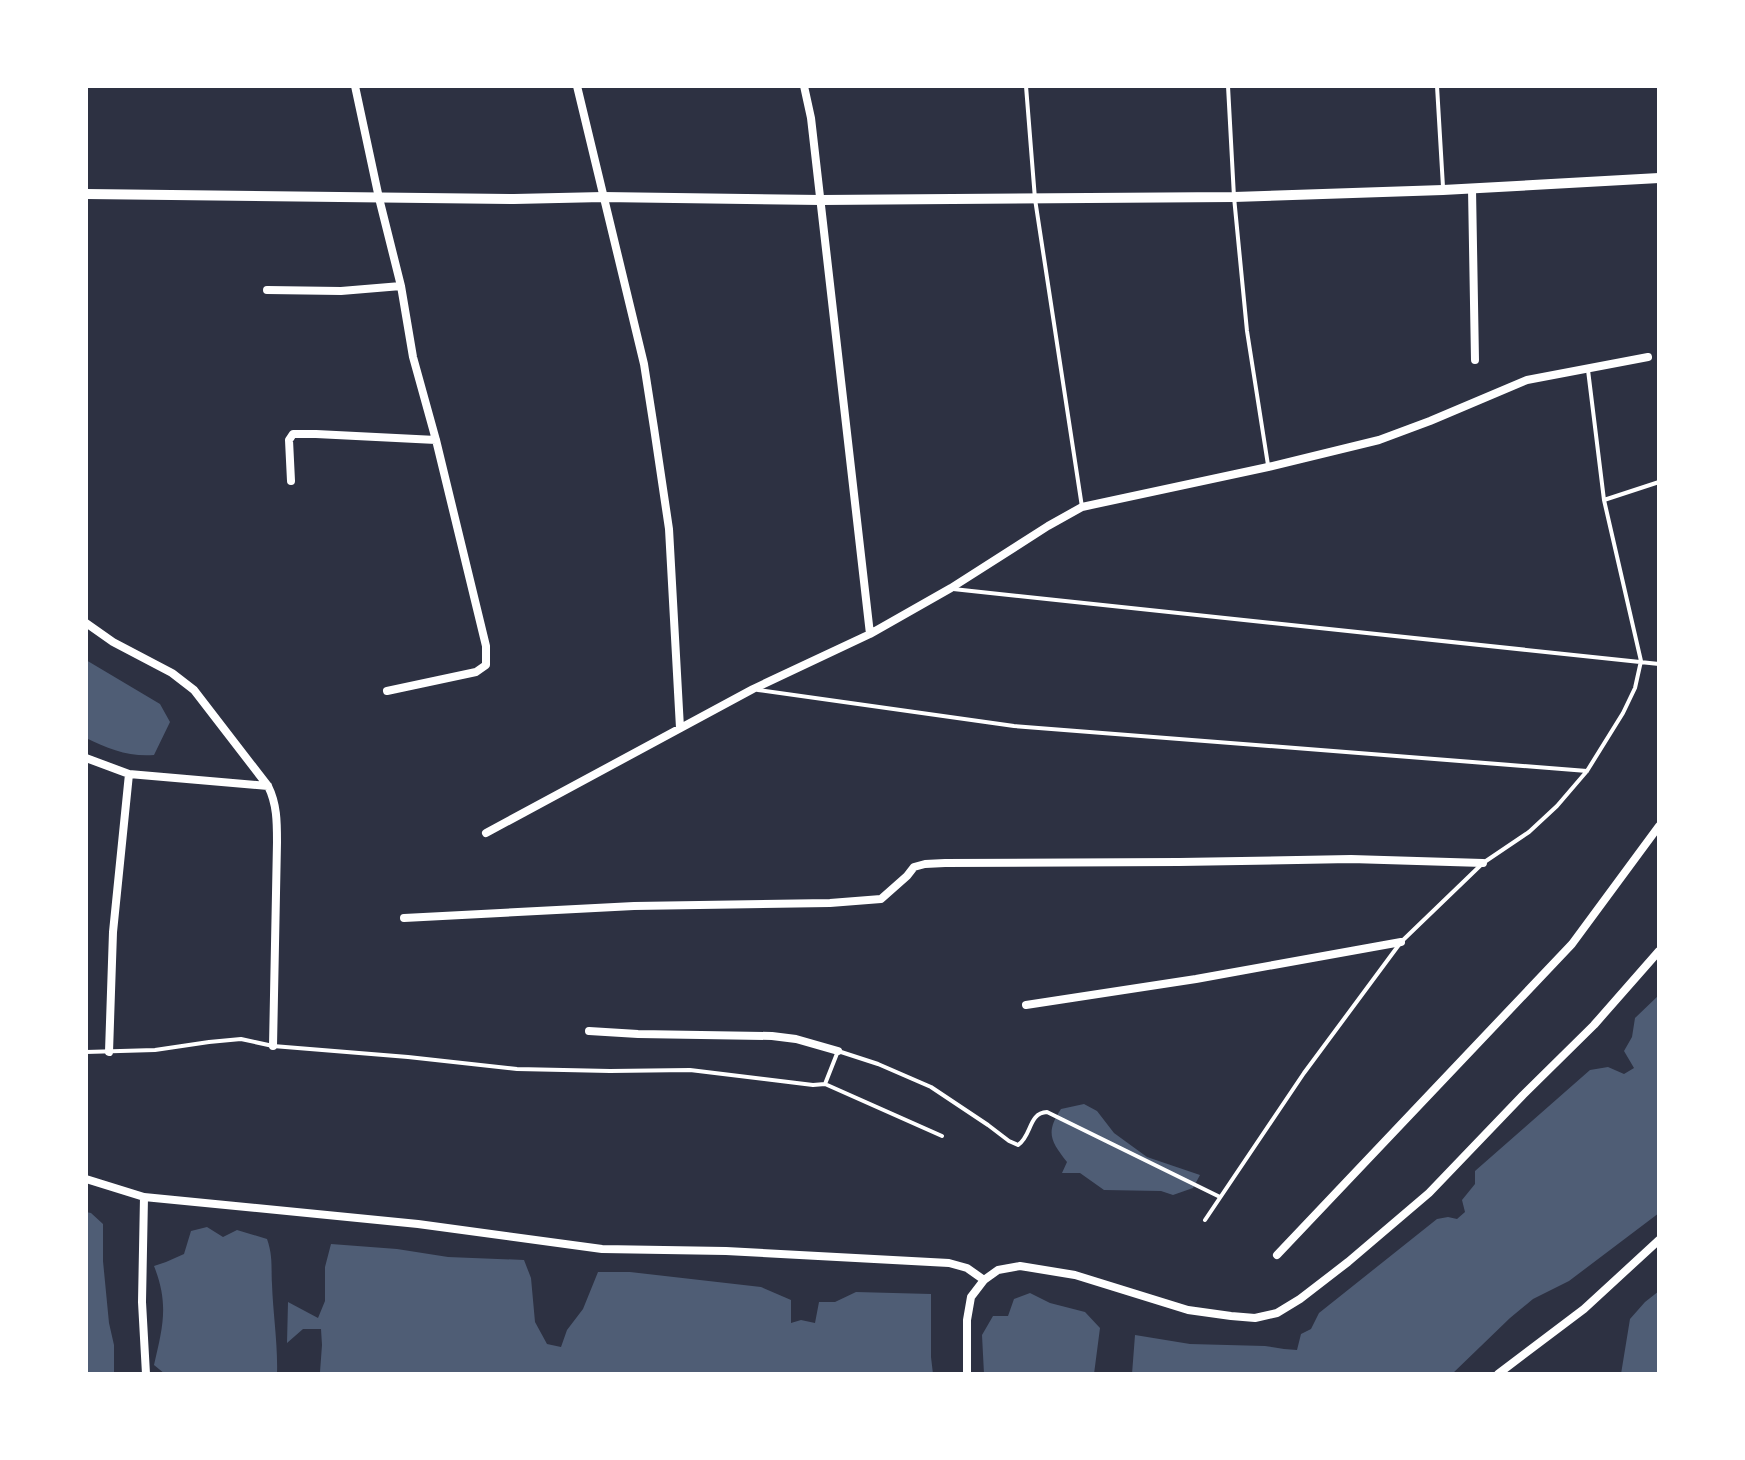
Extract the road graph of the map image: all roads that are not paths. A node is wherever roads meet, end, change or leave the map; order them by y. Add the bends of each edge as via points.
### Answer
1 (355, 86) edge
2 (577, 86) edge
3 (804, 86) edge
4 (1026, 86) edge
5 (1228, 86) edge
6 (1437, 86) edge
7 (1659, 178) edge
8 (1472, 189) junction
9 (1443, 190) junction
10 (86, 194) edge
11 (603, 197) junction
12 (1234, 197) junction
13 (379, 198) junction
14 (1035, 199) junction
15 (821, 200) junction
16 (401, 286) junction
17 (267, 290) dead end
18 (1659, 355) edge
19 (1648, 357) joint
20 (1475, 360) dead end
21 (1588, 368) junction
22 (436, 440) junction
23 (1268, 467) junction
24 (291, 481) dead end
25 (1659, 482) edge
26 (1604, 500) junction
27 (1082, 507) junction
28 (951, 588) junction
29 (86, 623) edge
30 (870, 634) junction
31 (1641, 661) junction
32 (1659, 664) edge
33 (753, 689) junction
34 (387, 691) dead end
35 (680, 728) junction
36 (86, 758) edge
37 (1587, 771) junction
38 (129, 774) junction
39 (268, 786) junction
40 (1659, 826) edge
41 (486, 833) dead end
42 (1483, 863) junction
43 (404, 918) dead end
44 (1401, 942) junction
45 (1659, 951) edge
46 (1026, 1005) dead end
47 (589, 1031) dead end
48 (273, 1046) junction
49 (838, 1051) junction
50 (86, 1052) edge
51 (109, 1052) junction
52 (825, 1084) junction
53 (942, 1136) dead end
54 (86, 1179) edge
55 (144, 1197) junction
56 (1220, 1197) junction
57 (1205, 1220) dead end
58 (1659, 1240) edge
59 (1277, 1255) dead end
60 (984, 1280) junction
61 (146, 1374) edge
62 (967, 1374) edge
63 (1498, 1374) edge

1 - 13 street
2 - 11 street
3 - 15 street
4 - 14 lane
5 - 12 lane
6 - 9 lane
7 - 8 street
8 - 9 street
8 - 20 street
9 - 12 street
10 - 13 street
11 - 13 street
11 - 15 street
11 - 35 street via 644,364 667,514
12 - 14 street
12 - 23 lane
13 - 16 street
14 - 15 street
14 - 27 lane
15 - 30 street
16 - 17 street
16 - 22 street via 413,357
18 - 19 lane
19 - 21 street
21 - 23 street via 1527,380 1379,440
21 - 26 lane
22 - 24 street via 293,434
22 - 34 street via 486,646 486,665 476,672
23 - 27 street
25 - 26 lane
26 - 31 lane
27 - 28 street
28 - 30 street
28 - 31 lane
29 - 39 street via 183,680
30 - 33 street
31 - 32 lane
31 - 37 lane via 1623,713
33 - 35 street
33 - 37 lane via 1014,726
35 - 41 street
36 - 38 street
37 - 42 lane via 1529,832
38 - 39 street
38 - 51 street via 113,932
39 - 48 street via 277,816
40 - 59 street via 1572,944
42 - 43 street via 1351,859 925,864 914,867 881,899
42 - 44 lane
44 - 46 street
44 - 56 lane
45 - 60 street via 1429,1193 1277,1313 1255,1318 1188,1310 1075,1275 1020,1266 998,1270
47 - 49 street via 772,1036
48 - 51 lane via 241,1039
48 - 52 lane via 517,1069 690,1070
49 - 52 lane
49 - 56 lane via 931,1087 1018,1145 1035,1116 1047,1112
50 - 51 lane
52 - 53 lane
54 - 55 street
55 - 60 street via 418,1224 602,1249 949,1263
55 - 61 street
56 - 57 lane
58 - 63 street via 1584,1309
60 - 62 street via 971,1297

